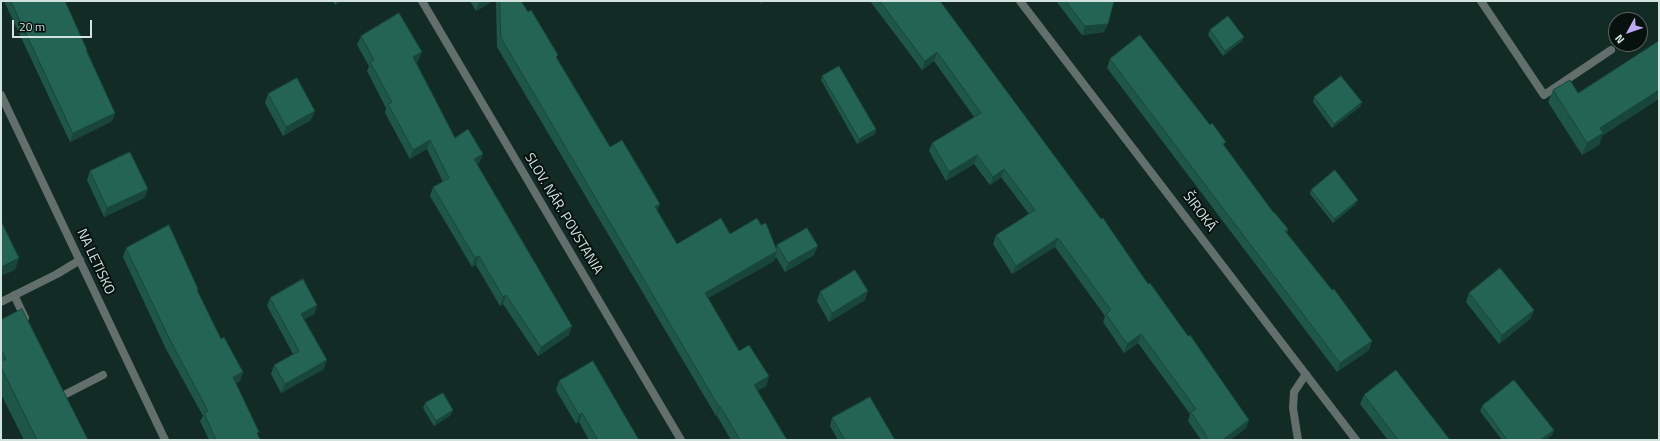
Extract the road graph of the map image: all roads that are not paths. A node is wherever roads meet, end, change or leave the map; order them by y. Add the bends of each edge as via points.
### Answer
1 (422, 1) edge
2 (1020, 1) edge
3 (1481, 1) edge
4 (1608, 52) edge
5 (1, 95) edge
6 (80, 260) junction
7 (14, 296) junction
8 (1, 302) edge
9 (28, 324) edge
10 (1306, 374) junction
11 (103, 375) dead end
12 (64, 394) edge
13 (165, 440) edge
14 (681, 440) edge
15 (1298, 440) edge
16 (1356, 440) edge

1 - 14 street, SLOV. NÁR. POVSTANIA
2 - 10 street, ŠIROKÁ
3 - 4 street via 1544,95
5 - 6 street, NA LETISKO
6 - 7 street
6 - 13 street, NA LETISKO
7 - 8 street
7 - 9 street
10 - 15 street via 1294,392 1293,408
10 - 16 street, ŠIROKÁ
11 - 12 street

